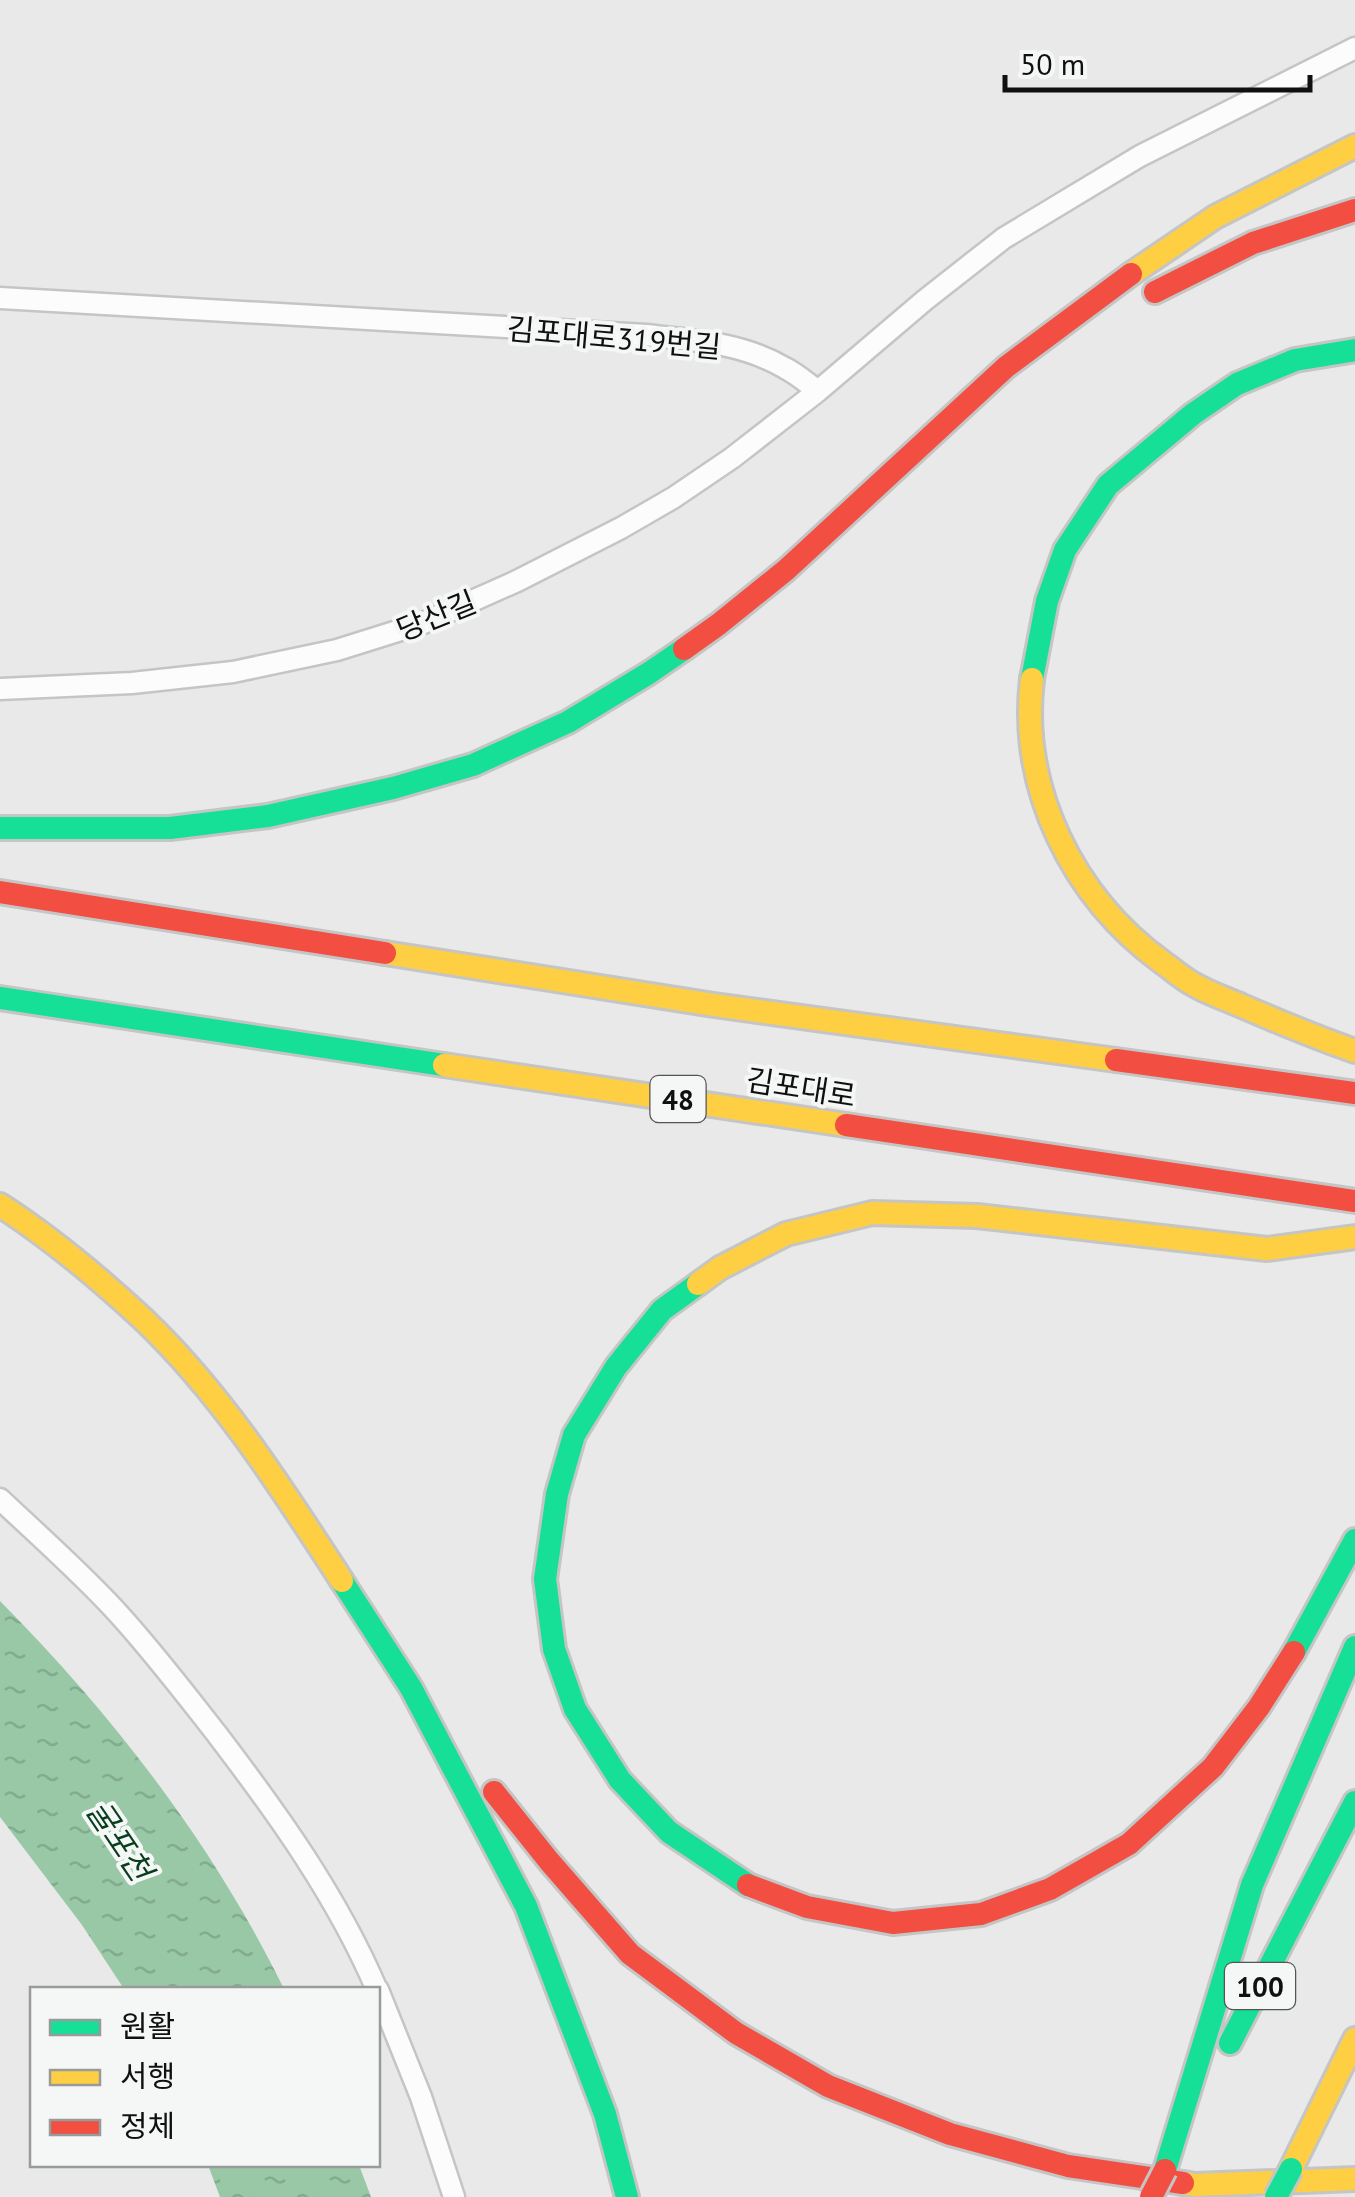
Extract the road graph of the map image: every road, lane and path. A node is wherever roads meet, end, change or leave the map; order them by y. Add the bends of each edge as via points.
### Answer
1 (1355, 48) edge
2 (1355, 146) edge
3 (1355, 210) edge
4 (0, 298) edge
5 (1355, 350) edge
6 (1006, 367) junction
7 (818, 391) junction
8 (0, 688) edge
9 (0, 809) edge
10 (0, 828) edge
11 (75, 830) junction
12 (0, 892) edge
13 (0, 998) edge
14 (1355, 1051) edge
15 (1355, 1093) edge
16 (1355, 1201) edge
17 (0, 1205) edge
18 (1355, 1237) edge
19 (0, 1499) edge
20 (1355, 1540) edge
21 (1355, 1647) edge
22 (411, 1688) junction
23 (1355, 1802) edge
24 (376, 1987) edge
25 (380, 1997) edge
26 (1355, 2040) edge
27 (1165, 2170) junction
28 (1355, 2178) edge
29 (454, 2197) edge
30 (627, 2197) edge
31 (1152, 2197) edge
32 (1276, 2197) edge

1 - 7 lane via 1140,156 1004,238
2 - 6 main road via 1216,217
3 - 6 main road via 1253,243
4 - 7 lane, 김포대로319번길 via 717,343 785,368
5 - 14 main road via 1295,360 1238,384 1108,486 1064,550 1035,656 1028,713 1049,818 1104,909 1192,984
6 - 11 main road via 786,570 649,673 568,722 473,764 268,816
7 - 8 lane, 당산길 via 732,458 621,528 423,623 233,672
9 - 11 main road
10 - 11 main road
12 - 15 main road via 714,1005
13 - 16 main road, 김포대로 / 48
17 - 22 main road via 144,1320 198,1379 314,1538
18 - 20 main road via 1267,1249 977,1216 872,1213 786,1234 720,1268 662,1310 616,1367 574,1435 557,1494 545,1579 554,1649 576,1709 620,1780 669,1832 744,1884 806,1907 893,1922 981,1914 1050,1889 1130,1844 1214,1767 1258,1708
19 - 24 lane via 160,1660 306,1858
21 - 27 main road via 1252,1885
22 - 28 main road via 630,1954 736,2033 828,2086 950,2134 1068,2166 1195,2185
22 - 30 main road via 526,1906 605,2114
23 - 27 main road, 100
25 - 29 lane
26 - 32 main road, bridge
27 - 31 main road, 100, bridge

